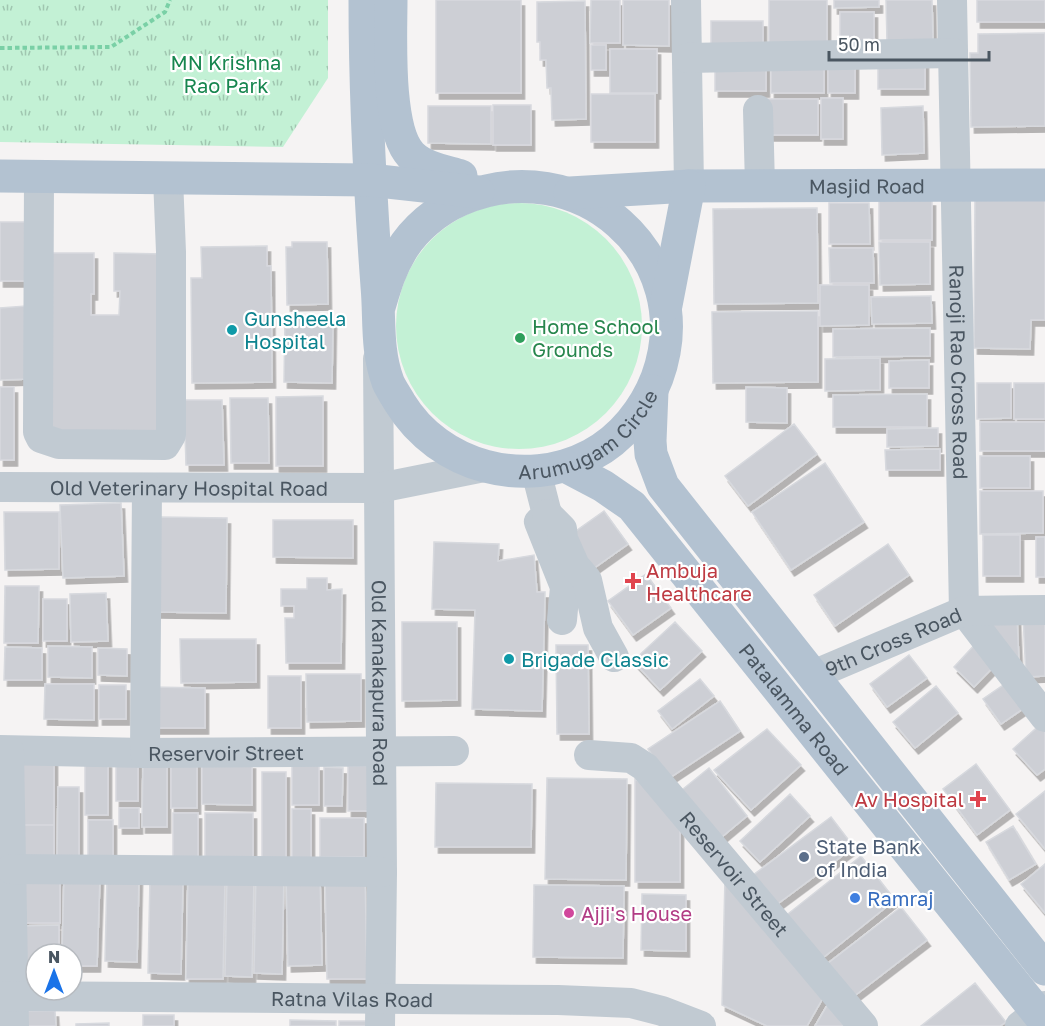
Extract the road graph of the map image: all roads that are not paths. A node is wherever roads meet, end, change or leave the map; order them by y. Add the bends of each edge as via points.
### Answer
1 (364, 0) edge
2 (391, 0) edge
3 (686, 0) edge
4 (952, 0) edge
5 (953, 53) junction
6 (687, 58) junction
7 (758, 110) dead end
8 (0, 176) edge
9 (39, 177) junction
10 (168, 178) junction
11 (370, 180) junction
12 (1045, 185) edge
13 (510, 186) junction
14 (688, 186) junction
15 (760, 186) junction
16 (955, 186) junction
17 (478, 192) junction
18 (569, 193) junction
19 (379, 307) junction
20 (665, 308) junction
21 (378, 341) junction
22 (652, 391) junction
23 (484, 467) junction
24 (550, 469) junction
25 (0, 487) edge
26 (147, 488) junction
27 (380, 488) junction
28 (547, 514) junction
29 (1045, 610) edge
30 (964, 611) junction
31 (562, 620) dead end
32 (614, 657) dead end
33 (813, 675) junction
34 (1045, 717) edge
35 (4, 750) edge
36 (454, 751) dead end
37 (380, 752) junction
38 (145, 753) junction
39 (589, 755) dead end
40 (11, 869) junction
41 (382, 872) junction
42 (1045, 969) edge
43 (7, 996) edge
44 (380, 1013) edge
45 (558, 1013) edge
46 (1037, 1017) edge
47 (14, 1026) edge
48 (701, 1026) edge
49 (863, 1026) edge

1 - 11 main road
2 - 13 main road via 393,108 410,154 427,167
3 - 6 street
4 - 5 street, Ranoji Rao Cross Road
5 - 6 street
5 - 16 street, Ranoji Rao Cross Road
6 - 14 street
7 - 15 street
8 - 9 main road
9 - 10 main road
9 - 10 street via 38,432 41,438 52,442 86,445 165,445 171,435
10 - 11 main road
11 - 17 main road
11 - 19 main road
12 - 16 main road, Masjid Road
13 - 17 main road, Arumugam Circle
13 - 18 main road, Arumugam Circle
14 - 15 main road, Masjid Road
14 - 18 main road, Masjid Road
14 - 20 main road
15 - 16 main road, Masjid Road
16 - 30 street, Ranoji Rao Cross Road
17 - 19 main road, Arumugam Circle via 449,205 423,224 402,248 387,276
18 - 20 main road, Arumugam Circle via 598,206 622,225 643,250 657,278
19 - 21 main road, Arumugam Circle
20 - 22 main road, Arumugam Circle via 662,364
21 - 23 main road, Arumugam Circle via 388,383 411,420 444,449
21 - 27 street, Old Kanakapura Road
22 - 24 main road, Arumugam Circle via 616,438 592,454
22 - 33 main road, Patalamma Road via 651,454 663,486
23 - 24 main road, Arumugam Circle via 510,471
23 - 27 street, Old Veterinary Hospital Road
24 - 28 street
24 - 46 main road, Patalamma Road via 603,486 632,506
25 - 26 street, Old Veterinary Hospital Road
26 - 27 street, Old Veterinary Hospital Road
26 - 38 street
27 - 37 street, Old Kanakapura Road
28 - 31 street via 539,522 565,587
28 - 32 street via 562,529 575,566 587,580 598,628
29 - 30 street, 9th Cross Road
30 - 33 street, 9th Cross Road
30 - 34 street
33 - 42 main road, Patalamma Road
35 - 38 street, Reservoir Street
35 - 40 street
36 - 37 street, Reservoir Street
37 - 38 street, Reservoir Street
37 - 41 street, Old Kanakapura Road
39 - 49 street, Reservoir Street via 631,758 645,767
40 - 41 street
40 - 43 street
41 - 44 street, Old Kanakapura Road
43 - 44 street, Ratna Vilas Road
43 - 47 street
44 - 45 street, Ratna Vilas Road
45 - 48 street, Ratna Vilas Road via 631,1003

